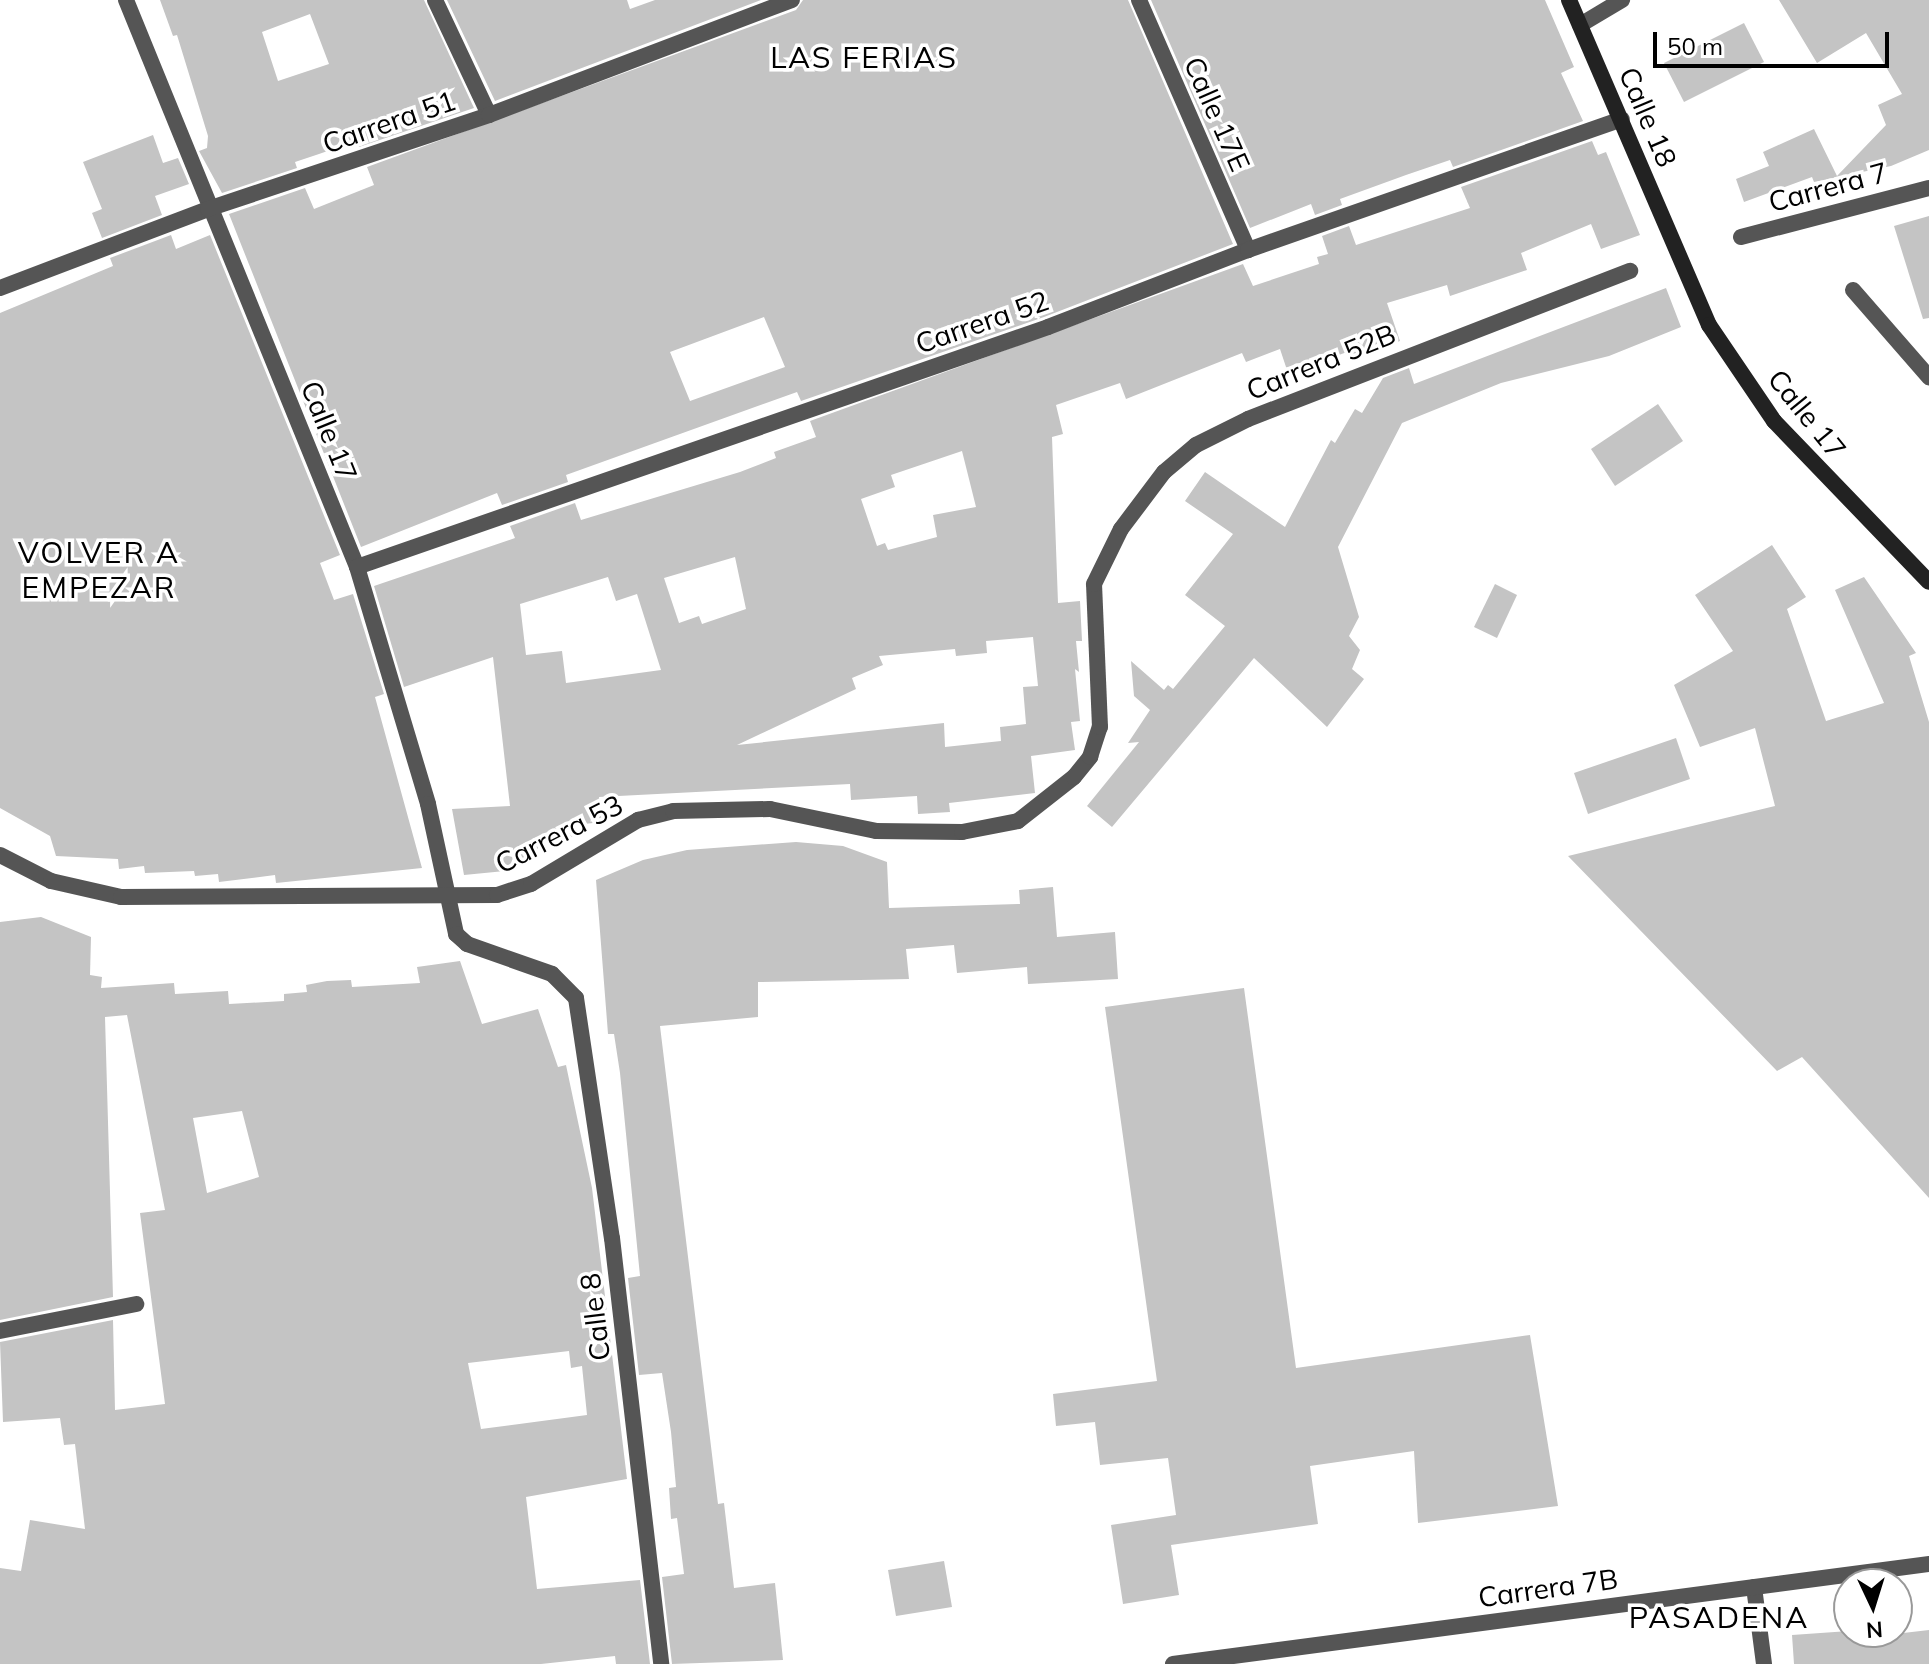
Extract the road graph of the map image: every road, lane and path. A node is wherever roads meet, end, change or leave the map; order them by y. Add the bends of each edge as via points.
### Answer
1 (126, 0) edge
2 (435, 0) edge
3 (792, 0) edge
4 (1139, 0) edge
5 (1569, 0) edge
6 (1622, 0) edge
7 (748, 8) edge
8 (1580, 25) junction
9 (489, 115) junction
10 (1622, 119) junction
11 (1929, 188) edge
12 (208, 209) junction
13 (1741, 237) dead end
14 (1248, 250) junction
15 (1679, 254) joint
16 (1630, 271) dead end
17 (0, 288) edge
18 (1853, 290) dead end
19 (1929, 377) edge
20 (357, 567) junction
21 (1929, 582) edge
22 (1094, 584) joint
23 (0, 855) edge
24 (450, 895) junction
25 (552, 974) joint
26 (136, 1304) dead end
27 (0, 1331) edge
28 (1929, 1564) edge
29 (1754, 1587) junction
30 (661, 1664) edge
31 (1173, 1664) edge
32 (1764, 1664) edge

1 - 12 street, Calle 17
2 - 9 street
3 - 7 street, Carrera 51
4 - 14 street, Calle 17E
5 - 8 main road, Calle 18
6 - 8 street
7 - 9 street, Carrera 51
8 - 10 main road, Calle 18
9 - 12 street, Carrera 51
10 - 14 street, Carrera 52
10 - 15 main road, Calle 18
11 - 13 street, Carrera 7
12 - 17 street, Carrera 51
12 - 20 street, Calle 17
14 - 20 street, Carrera 52 via 1048,327
15 - 21 main road, Calle 17 via 1709,325 1774,421
16 - 22 street, Carrera 52B via 1314,391 1196,445 1164,472 1121,529
18 - 19 street
20 - 24 street, Calle 17
22 - 24 street, Carrera 53 via 1100,727 1090,757 1074,777 1018,821 962,832 876,831 770,809 673,811 629,825 531,884 497,895
23 - 24 street, Carrera 53 via 51,881 121,897
24 - 25 street, Calle 17 via 456,934 467,944
25 - 30 street, Calle 8 via 576,998 580,1023 612,1238
26 - 27 street
28 - 29 street, Carrera 7B
29 - 31 street, Carrera 7B
29 - 32 street

